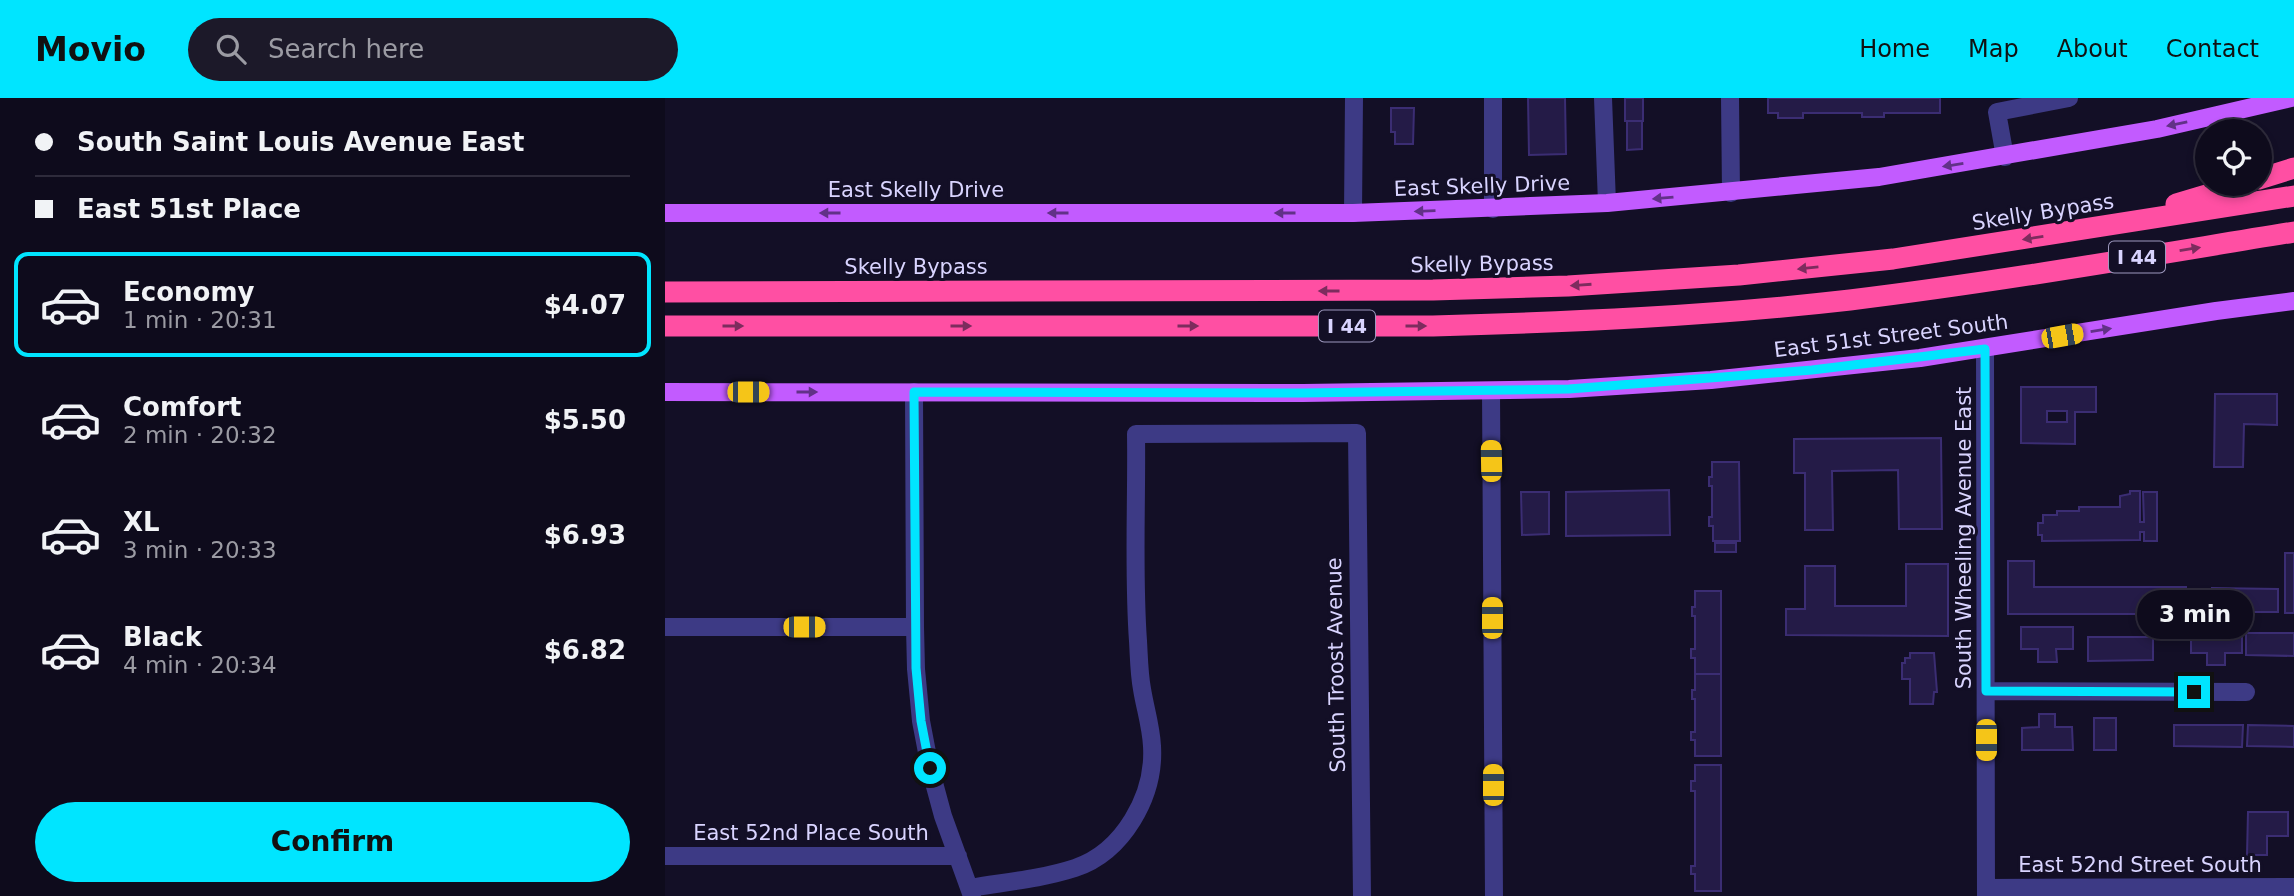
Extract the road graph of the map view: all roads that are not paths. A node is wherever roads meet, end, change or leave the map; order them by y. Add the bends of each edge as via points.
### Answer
1 (1354, 98) edge
2 (1493, 98) edge
3 (1603, 98) edge
4 (1730, 98) edge
5 (2069, 98) edge
6 (2291, 98) edge
7 (1997, 105) edge
8 (2005, 157) junction
9 (2294, 168) edge
10 (2272, 175) edge
11 (1731, 192) junction
12 (2203, 196) edge
13 (2294, 196) edge
14 (1607, 203) junction
15 (1493, 209) junction
16 (665, 213) edge
17 (1353, 213) junction
18 (2101, 227) junction
19 (2294, 232) edge
20 (2249, 239) junction
21 (2294, 242) edge
22 (665, 279) edge
23 (665, 292) edge
24 (755, 292) junction
25 (2294, 301) edge
26 (665, 326) edge
27 (1985, 349) junction
28 (1491, 391) junction
29 (665, 392) edge
30 (914, 392) junction
31 (665, 627) edge
32 (915, 627) junction
33 (1986, 691) junction
34 (2246, 692) dead end
35 (665, 856) edge
36 (958, 856) junction
37 (2294, 887) edge
38 (971, 892) edge
39 (1986, 892) edge
40 (1361, 896) edge
41 (1494, 896) edge

1 - 17 street
2 - 15 street
3 - 14 street
4 - 11 street
5 - 7 street
6 -> 8 main road, East Skelly Drive
7 - 8 street
8 -> 11 main road, East Skelly Drive via 1879,177
9 - 10 highway
11 -> 14 main road, East Skelly Drive
12 - 18 highway
13 - 18 highway, Skelly Bypass / I 44
14 - 15 main road, East Skelly Drive
15 -> 17 main road, East Skelly Drive
17 -> 16 main road, East Skelly Drive
18 -> 24 highway, Skelly Bypass / I 44 via 1879,261 1568,286
19 - 20 highway, I 44
20 - 21 highway
26 -> 20 highway, I 44 via 1560,322 1849,300
22 - 24 highway
23 - 24 highway, Skelly Bypass / I 44
27 -> 25 main road, East 51st Street South
27 - 28 main road, East 51st Street South via 1711,380
27 - 33 street, South Wheeling Avenue East
28 - 30 main road
28 - 41 street
29 -> 30 main road
30 - 32 street
31 - 32 street
32 - 36 street via 921,721 940,804
33 - 34 street
33 - 39 street, South Wheeling Avenue East
35 - 36 street, East 52nd Place South
36 - 38 street
37 - 39 street, East 52nd Street South
38 - 40 street, South Troost Avenue via 1077,867 1099,855 1131,823 1147,788 1152,748 1138,636 1136,434 1357,433

